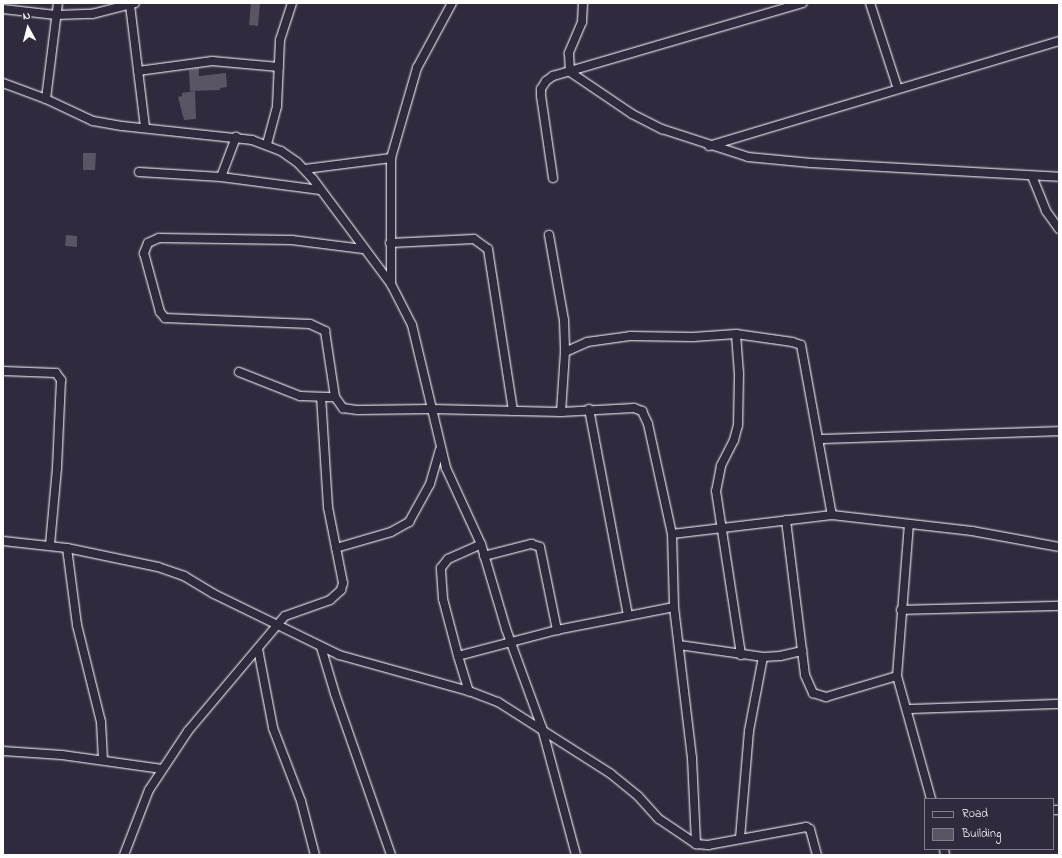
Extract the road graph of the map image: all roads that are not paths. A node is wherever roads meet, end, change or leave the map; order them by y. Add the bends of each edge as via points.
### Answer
1 (58, 3) edge
2 (292, 3) edge
3 (452, 3) edge
4 (583, 3) edge
5 (803, 3) edge
6 (870, 3) edge
7 (132, 4) edge
8 (3, 9) edge
9 (56, 15) junction
10 (1059, 41) edge
11 (279, 67) junction
12 (138, 71) junction
13 (570, 72) junction
14 (3, 83) edge
15 (898, 89) junction
16 (46, 99) junction
17 (145, 128) junction
18 (236, 137) junction
19 (267, 144) junction
20 (708, 146) junction
21 (391, 158) junction
22 (305, 169) junction
23 (139, 172) dead end
24 (1032, 176) junction
25 (221, 177) junction
26 (1059, 177) edge
27 (553, 178) dead end
28 (320, 190) junction
29 (1059, 230) edge
30 (549, 235) dead end
31 (390, 243) junction
32 (363, 249) junction
33 (391, 284) junction
34 (736, 334) junction
35 (565, 352) junction
36 (3, 371) edge
37 (239, 372) dead end
38 (321, 397) junction
39 (335, 398) junction
40 (431, 409) junction
41 (589, 409) junction
42 (513, 411) junction
43 (561, 412) junction
44 (1059, 431) edge
45 (819, 439) junction
46 (440, 449) junction
47 (832, 515) junction
48 (786, 520) junction
49 (909, 525) junction
50 (724, 527) junction
51 (672, 534) junction
52 (3, 541) edge
53 (481, 544) junction
54 (50, 546) junction
55 (1059, 547) edge
56 (66, 548) junction
57 (336, 548) junction
58 (484, 556) junction
59 (674, 606) junction
60 (1059, 606) edge
61 (901, 610) junction
62 (628, 615) junction
63 (278, 625) junction
64 (557, 630) junction
65 (510, 641) junction
66 (679, 645) junction
67 (321, 647) junction
68 (258, 649) junction
69 (802, 651) junction
70 (741, 655) junction
71 (458, 656) junction
72 (763, 657) junction
73 (897, 676) junction
74 (469, 690) junction
75 (1059, 704) edge
76 (907, 709) junction
77 (542, 728) junction
78 (3, 751) edge
79 (103, 760) junction
80 (162, 769) junction
81 (931, 798) edge
82 (740, 838) junction
83 (696, 844) junction
84 (124, 855) edge
85 (315, 855) edge
86 (391, 855) edge
87 (576, 855) edge
88 (817, 855) edge

1 - 9 street
2 - 11 street via 282,29
3 - 21 street via 417,68
4 - 13 street via 582,22 568,53
5 - 13 street
6 - 15 street
7 - 9 street via 92,14
7 - 12 street
8 - 9 street
9 - 16 street
10 - 15 street
11 - 12 street via 212,61
11 - 19 street via 277,106
12 - 17 street
13 - 20 street via 638,117
13 - 27 street via 553,76 541,89
14 - 16 street
15 - 20 street
16 - 17 street via 93,121
17 - 18 street
18 - 19 street
18 - 25 street
19 - 22 street
20 - 24 street via 748,157 811,163
21 - 22 street
21 - 31 street
22 - 28 street
23 - 25 street
24 - 26 street
24 - 29 street via 1046,211
25 - 28 street
28 - 32 street
30 - 35 street via 560,284
31 - 33 street
31 - 42 street via 474,239 488,249
32 - 33 street
32 - 39 street via 292,240 190,237 159,238 145,247 144,253 156,299 165,318 310,324 325,331
33 - 40 street via 412,325
34 - 35 street via 608,337 587,342
34 - 45 street via 792,342 804,348
34 - 50 street via 739,374 738,425 734,440 721,466 716,491
35 - 43 street
36 - 54 street via 56,373 61,380
37 - 38 street via 300,396
38 - 39 street
38 - 57 street via 328,507
39 - 40 street via 343,408 358,410
40 - 42 street
40 - 46 street
41 - 43 street
41 - 51 street via 634,408 646,416
41 - 62 street
42 - 43 street
44 - 45 street
45 - 47 street
46 - 53 street via 453,485
46 - 57 street via 430,484 409,522 391,532
47 - 48 street
47 - 49 street
48 - 50 street
48 - 69 street
49 - 55 street via 972,531
49 - 61 street
50 - 51 street
50 - 70 street
51 - 59 street
52 - 54 street
53 - 58 street
53 - 71 street via 448,559 441,568 443,599
54 - 56 street
56 - 63 street via 114,556 184,576
56 - 79 street via 76,625 101,722
57 - 63 street via 343,583 341,590 330,600 290,612
58 - 64 street via 532,544 540,547
58 - 65 street
59 - 62 street
59 - 66 street
60 - 61 street
61 - 73 street
62 - 64 street
63 - 67 street
63 - 68 street
64 - 65 street
65 - 71 street
65 - 77 street
66 - 70 street
66 - 83 street via 692,758
67 - 74 street via 356,660
67 - 86 street
68 - 80 street via 188,731
68 - 85 street via 273,728 301,801
69 - 72 street
69 - 73 street via 805,675 813,693 820,697 835,696
70 - 72 street
71 - 74 street
72 - 82 street via 749,731
73 - 76 street
74 - 77 street via 504,704
75 - 76 street
76 - 81 street
77 - 83 street via 611,774 638,796 658,819
77 - 87 street
78 - 79 street
79 - 80 street
80 - 84 street via 149,790
82 - 83 street via 708,845
82 - 88 street via 806,827 810,829

